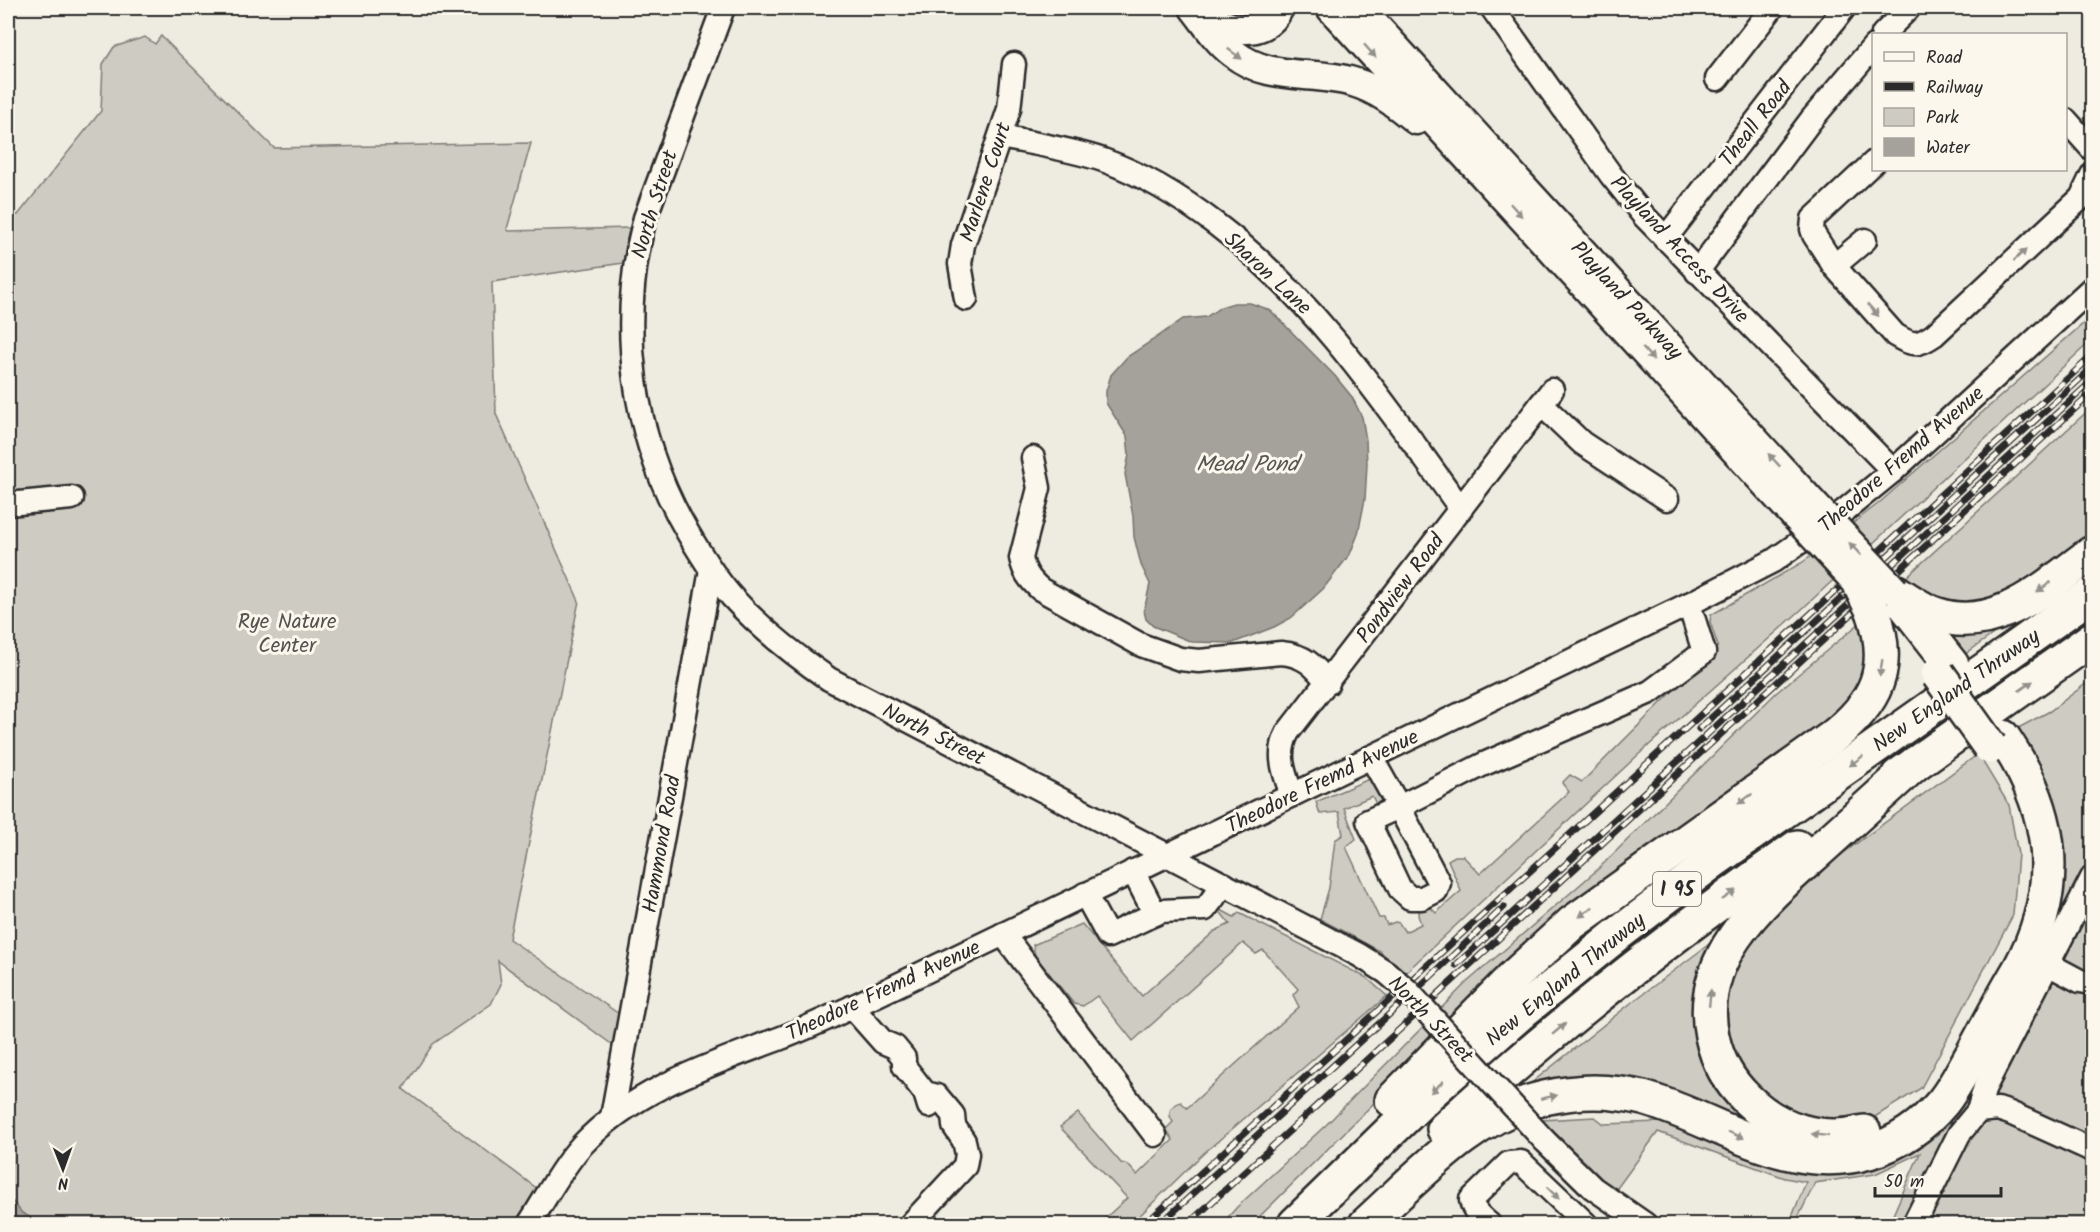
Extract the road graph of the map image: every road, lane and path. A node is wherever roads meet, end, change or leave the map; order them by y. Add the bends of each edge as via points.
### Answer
1 (723, 8) edge
2 (1279, 8) edge
3 (1331, 8) edge
4 (1359, 8) edge
5 (1378, 8) edge
6 (1492, 8) edge
7 (1772, 8) edge
8 (1844, 8) edge
9 (1909, 8) edge
10 (1195, 9) edge
11 (1884, 33) edge
12 (1872, 51) edge
13 (1014, 64) dead end
14 (1866, 67) edge
15 (1717, 79) dead end
16 (2067, 121) edge
17 (1465, 124) junction
18 (1001, 137) junction
19 (2092, 148) edge
20 (1872, 164) edge
21 (2092, 176) edge
22 (1491, 183) junction
23 (1665, 239) junction
24 (1865, 240) dead end
25 (1834, 266) junction
26 (1698, 272) junction
27 (2092, 288) edge
28 (966, 299) dead end
29 (1033, 458) dead end
30 (1893, 471) junction
31 (72, 498) dead end
32 (1667, 499) dead end
33 (8, 504) edge
34 (1461, 509) junction
35 (1805, 511) junction
36 (2092, 553) edge
37 (711, 570) junction
38 (2092, 594) edge
39 (1877, 598) junction
40 (1689, 604) junction
41 (2092, 639) edge
42 (1328, 682) junction
43 (1996, 742) junction
44 (1371, 757) junction
45 (1916, 763) junction
46 (1292, 795) junction
47 (1168, 854) junction
48 (1133, 872) junction
49 (2092, 878) edge
50 (1224, 884) junction
51 (1085, 894) junction
52 (1155, 914) junction
53 (1003, 934) junction
54 (2048, 964) junction
55 (2092, 983) edge
56 (852, 1007) junction
57 (1978, 1112) junction
58 (612, 1118) junction
59 (1155, 1135) dead end
60 (2092, 1150) edge
61 (1614, 1204) junction
62 (529, 1224) edge
63 (911, 1224) edge
64 (1285, 1224) edge
65 (1295, 1224) edge
66 (1346, 1224) edge
67 (1366, 1224) edge
68 (1489, 1224) edge
69 (1586, 1224) edge
70 (1594, 1224) edge
71 (1645, 1224) edge
72 (1914, 1224) edge

1 - 37 street, North Street via 645,218 636,255 630,339 645,435 682,524
2 - 10 main road via 1268,21 1241,30 1228,28
3 -> 22 main road, Playland Parkway
4 - 17 main road, Playland Parkway
5 - 17 main road
6 - 23 street, Playland Access Drive via 1611,175
7 - 15 street
8 - 23 street, Theall Road
9 - 11 street
10 -> 22 main road via 1222,43 1247,62 1279,73 1352,81 1382,95
12 - 14 street
13 - 18 street, Marlene Court via 1009,110
14 - 26 street via 1811,120
16 - 19 street
35 -> 17 main road, Playland Parkway
18 - 28 street, Marlene Court via 963,245 960,264
18 - 34 street, Sharon Lane via 1103,160 1130,171 1177,196 1229,234 1286,285 1335,338
20 - 25 street via 1813,219 1814,236
25 -> 21 street via 1895,335 1908,343 1922,343 2081,198
22 -> 35 main road, Playland Parkway
23 - 26 street, Playland Access Drive
24 - 25 street
26 - 30 street, Playland Access Drive
27 - 30 street, Theodore Fremd Avenue
29 - 42 street via 1039,488 1021,558 1023,569 1040,589 1162,654 1199,661 1294,654 1308,660
30 - 40 street, Theodore Fremd Avenue via 1773,561
31 - 33 street
32 - 34 street, Pondview Road via 1582,443 1547,397
34 - 42 street, Pondview Road
35 - 39 main road, Playland Parkway, bridge
36 -> 39 highway via 2018,604 1982,619 1957,619
37 - 47 street, North Street via 754,619 829,679
37 - 58 street, Hammond Road
38 -> 65 highway, New England Thruway / I 95 via 1618,934 1455,1071
39 - 43 highway, bridge via 1945,670
39 -> 64 highway via 1881,670 1869,700 1853,720 1551,940 1382,1110
40 - 44 street, Theodore Fremd Avenue
40 - 44 street via 1704,652 1650,692 1484,764 1399,807
45 -> 41 highway, New England Thruway / I 95
42 - 46 street, Pondview Road via 1283,742 1282,767
43 -> 45 highway via 2016,793 2029,850 2024,910 2008,951 1938,1076 1917,1103 1872,1130 1839,1136 1804,1132 1758,1110 1727,1075 1711,1031 1713,982 1728,948 1766,900
67 -> 43 highway via 1482,1124 1501,1112 1563,1094 1602,1092 1644,1099 1781,1152 1821,1159 1879,1149 1915,1129 1931,1116 1955,1084 2025,959 2042,916 2048,872 2045,827 2032,786
44 - 46 street, Theodore Fremd Avenue
66 -> 45 highway, New England Thruway / I 95 via 1458,1117 1596,998 1733,892
46 - 47 street, Theodore Fremd Avenue
47 - 48 street, Theodore Fremd Avenue
47 - 50 street, North Street
48 - 51 street, Theodore Fremd Avenue
48 - 52 street
49 - 54 street
50 - 52 street via 1204,909
50 - 61 street, North Street, bridge via 1386,972 1577,1174
51 - 52 street via 1108,936
51 - 53 street, Theodore Fremd Avenue
53 - 56 street, Theodore Fremd Avenue
53 - 59 street
54 - 55 street
54 - 57 street via 1985,1087
56 - 58 street, Theodore Fremd Avenue via 673,1081
56 - 63 street via 882,1042 883,1051 894,1063 904,1066 925,1093 927,1105 942,1123 954,1126 964,1141 965,1166
57 - 60 street via 1998,1109
57 - 72 street via 1959,1134
58 - 62 street, Theodore Fremd Avenue via 568,1163
61 - 70 street
61 - 71 street, North Street
68 -> 69 street via 1479,1216 1471,1200 1509,1163 1521,1162

